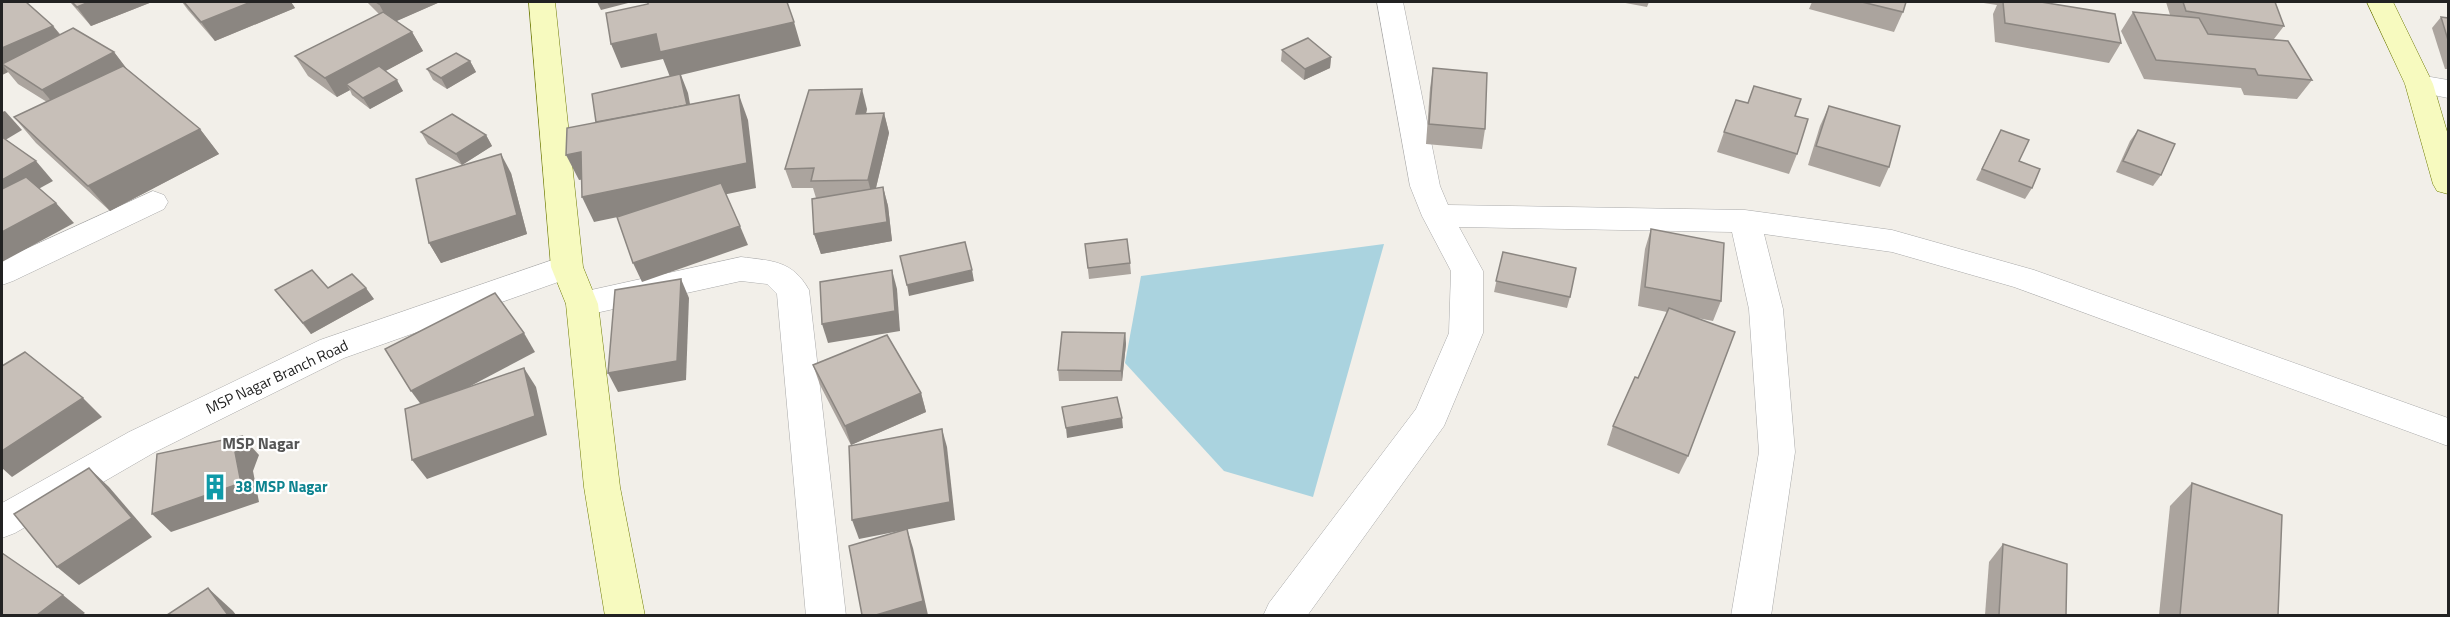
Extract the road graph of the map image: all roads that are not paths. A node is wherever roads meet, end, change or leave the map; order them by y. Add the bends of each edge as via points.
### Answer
1 (542, 2) edge
2 (1390, 2) edge
3 (2380, 2) edge
4 (2419, 84) junction
5 (2448, 89) edge
6 (2448, 184) edge
7 (153, 202) dead end
8 (1437, 216) junction
9 (1745, 221) junction
10 (567, 267) junction
11 (2, 273) edge
12 (582, 304) junction
13 (2448, 432) edge
14 (2, 522) edge
15 (626, 615) edge
16 (826, 615) edge
17 (1283, 615) edge
18 (1751, 615) edge

1 - 10 street
2 - 8 street via 1425,186
3 - 4 street
4 - 5 street
4 - 6 street
7 - 11 street
8 - 9 street
8 - 17 street via 1467,271 1466,333 1431,416
9 - 13 street via 1892,242 2023,278
9 - 18 street via 1767,309 1777,452
10 - 12 street
10 - 14 street, MSP Nagar Branch Road via 332,349 142,442
12 - 15 street via 602,487
12 - 16 street via 741,269 776,273 793,290

